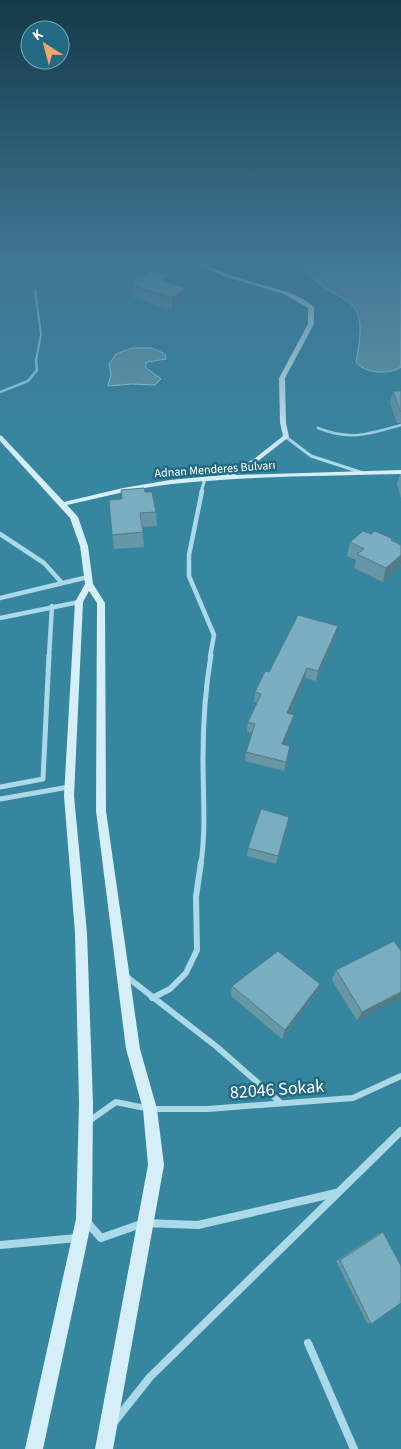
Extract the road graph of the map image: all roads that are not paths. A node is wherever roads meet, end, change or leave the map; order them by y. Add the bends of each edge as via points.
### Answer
1 (39, 324) edge
2 (311, 324) edge
3 (0, 392) edge
4 (401, 425) edge
5 (318, 428) dead end
6 (286, 436) junction
7 (0, 437) edge
8 (401, 472) edge
9 (364, 473) junction
10 (225, 478) junction
11 (205, 479) junction
12 (63, 504) junction
13 (0, 534) edge
14 (89, 581) junction
15 (62, 583) junction
16 (0, 598) edge
17 (79, 602) junction
18 (52, 606) junction
19 (0, 618) edge
20 (0, 787) edge
21 (69, 787) junction
22 (0, 799) edge
23 (123, 973) junction
24 (152, 998) junction
25 (401, 1076) edge
26 (280, 1103) junction
27 (150, 1109) junction
28 (86, 1123) junction
29 (401, 1131) edge
30 (338, 1193) junction
31 (84, 1219) junction
32 (144, 1222) junction
33 (80, 1238) junction
34 (0, 1245) edge
35 (308, 1343) dead end
36 (107, 1431) junction
37 (34, 1449) edge
38 (104, 1449) edge
39 (354, 1449) edge

1 - 3 lane via 41,334 35,358 37,370 28,381
2 - 6 main road via 282,378
4 - 5 lane via 350,437
6 - 9 street via 311,456
6 - 10 main road via 256,460
7 - 12 main road
8 - 9 main road, Adnan Menderes Bulvarı
9 - 10 main road, Adnan Menderes Bulvarı
10 - 11 main road, Adnan Menderes Bulvarı
11 - 12 main road, Adnan Menderes Bulvarı via 123,490
11 - 24 street via 189,555 189,576 214,635 205,688 204,840 196,898 197,950 186,973 170,990
12 - 14 main road via 74,517 82,538
13 - 15 street via 44,564
14 - 15 street
14 - 17 main road
14 - 23 main road via 101,603 101,812
15 - 16 street
17 - 18 street
17 - 21 main road
18 - 19 street
18 - 20 street via 44,779
21 - 22 street
21 - 28 main road via 81,933
23 - 24 street
23 - 27 main road via 133,1049
24 - 26 street via 217,1047
25 - 26 street, 82046 Sokak via 353,1098
26 - 27 street, 82046 Sokak via 208,1109
27 - 28 street, 82046 Sokak via 116,1102
27 - 32 main road via 156,1164
28 - 31 main road
29 - 30 street
30 - 32 street via 198,1225
30 - 36 street via 150,1377
31 - 32 street via 102,1238
31 - 33 main road
32 - 36 main road
33 - 34 street
33 - 37 main road
35 - 39 street
36 - 38 main road

